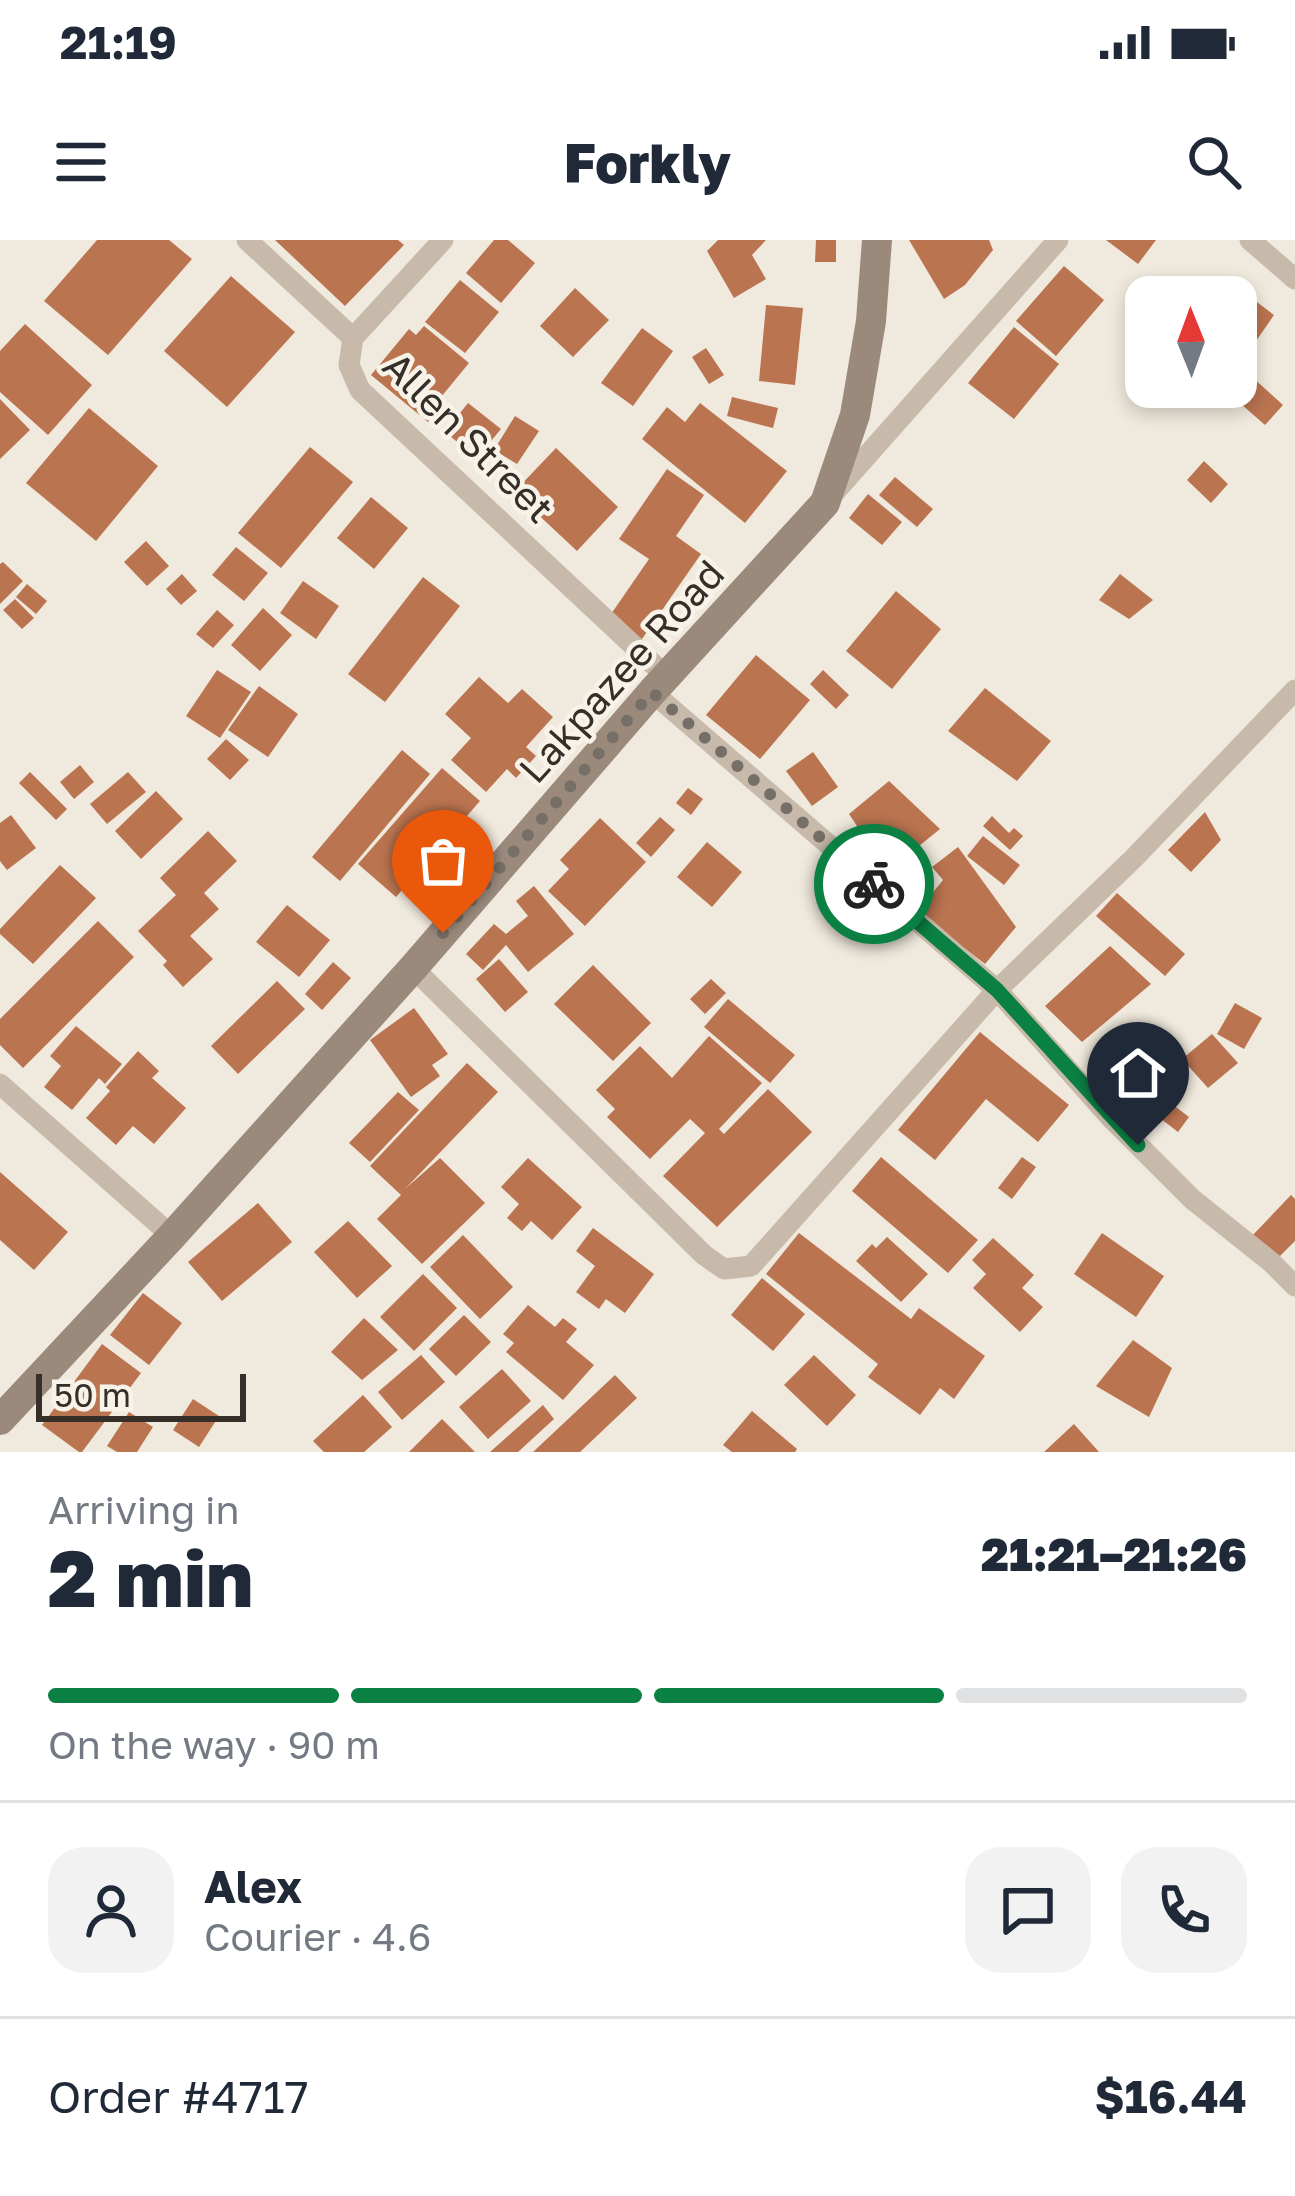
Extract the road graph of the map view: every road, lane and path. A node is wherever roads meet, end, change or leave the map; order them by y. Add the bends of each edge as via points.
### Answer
1 (247, 240) edge
2 (443, 240) edge
3 (877, 240) edge
4 (1058, 240) edge
5 (1250, 240) edge
6 (1295, 279) edge
7 (353, 338) junction
8 (825, 503) junction
9 (660, 684) junction
10 (1295, 690) edge
11 (413, 968) junction
12 (997, 990) junction
13 (0, 1084) edge
14 (172, 1236) junction
15 (1295, 1286) edge
16 (0, 1420) edge

1 - 7 street, Allen Street
2 - 7 street
3 - 8 street via 855,415
4 - 8 street, Lakpazee Road
5 - 6 street
7 - 9 street, Allen Street via 349,365 360,390
8 - 9 street, Lakpazee Road
9 - 11 street, Lakpazee Road
9 - 12 street, Allen Street
10 - 12 street
11 - 12 street via 724,1269 751,1266
11 - 14 street, Lakpazee Road
12 - 15 street, Allen Street via 1192,1199
13 - 14 street
14 - 16 street, Lakpazee Road

